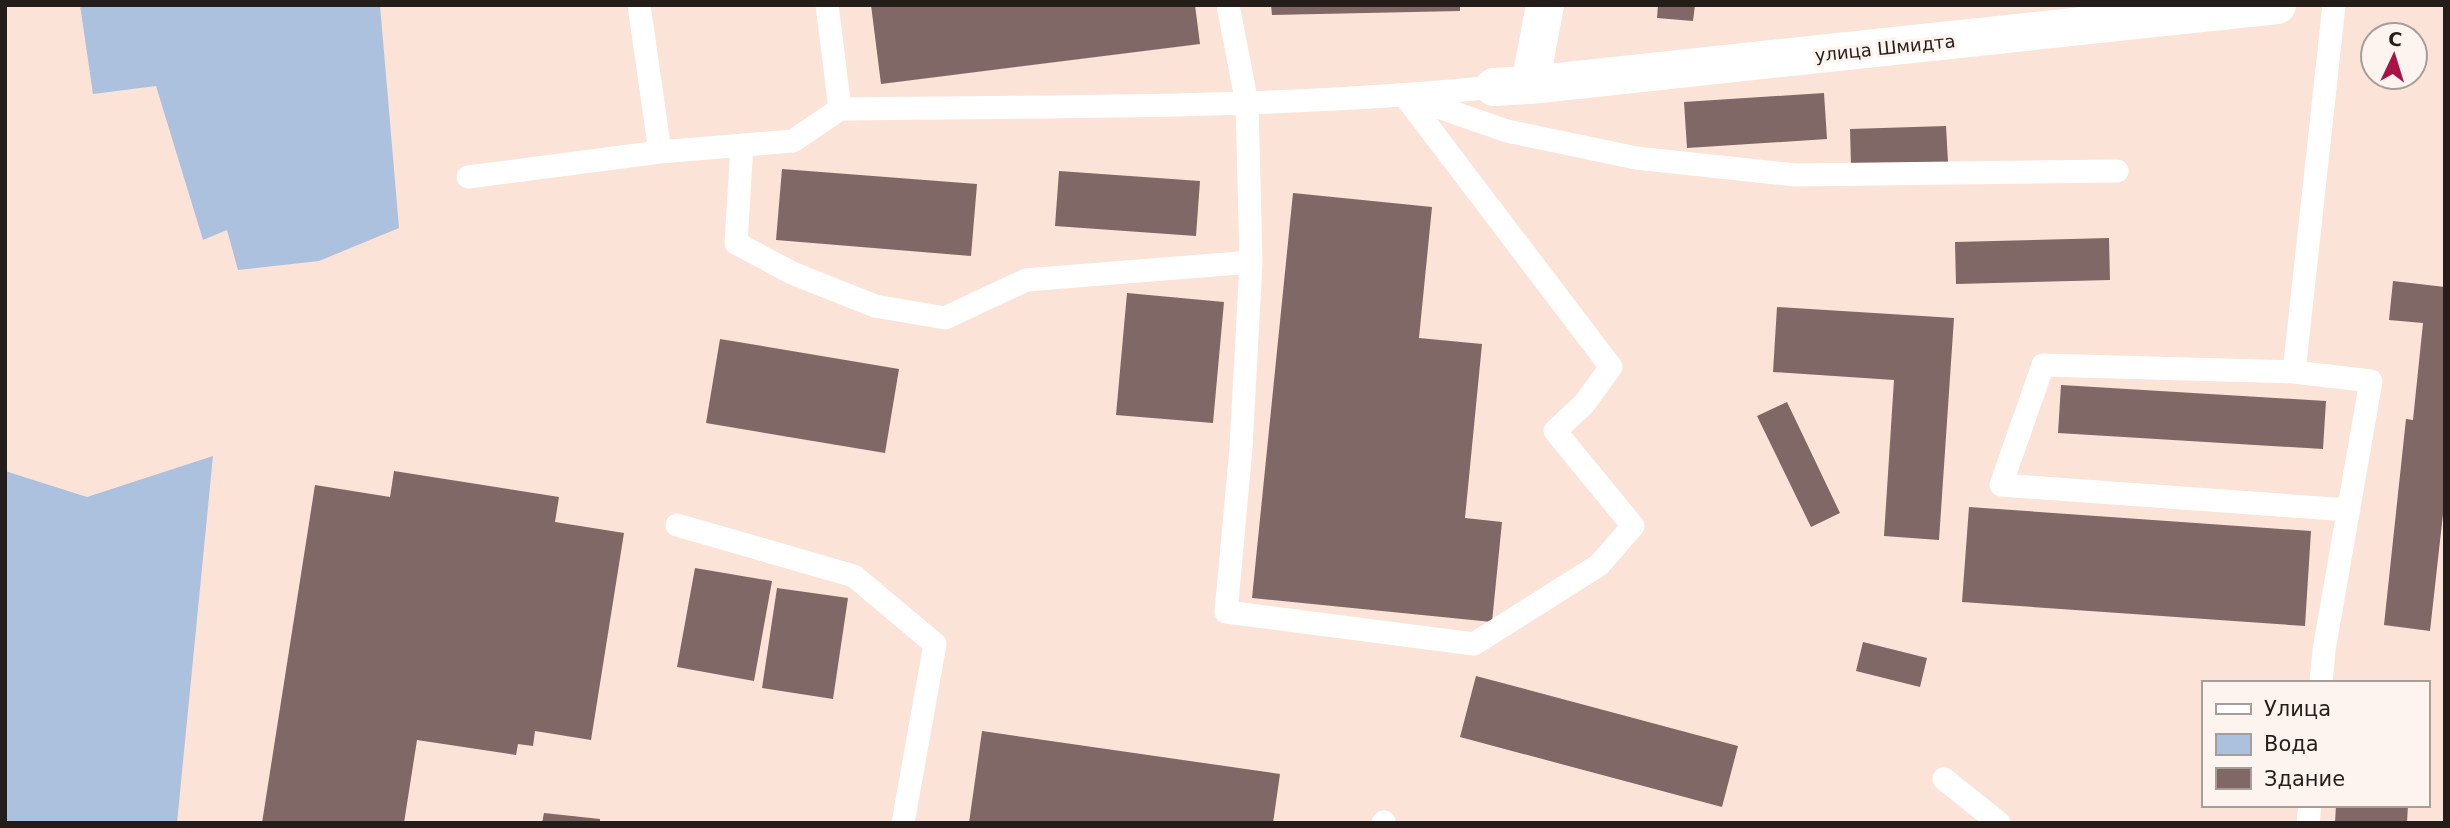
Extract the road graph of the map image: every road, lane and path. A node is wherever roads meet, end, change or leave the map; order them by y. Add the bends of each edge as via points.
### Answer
1 (639, 5) edge
2 (827, 5) edge
3 (1227, 5) edge
4 (1545, 5) edge
5 (2277, 5) edge
6 (2334, 5) edge
7 (2142, 13) edge
8 (1512, 86) junction
9 (1405, 96) junction
10 (1247, 104) junction
11 (840, 109) junction
12 (742, 145) junction
13 (660, 152) junction
14 (2117, 171) dead end
15 (468, 177) dead end
16 (1251, 262) junction
17 (2294, 372) junction
18 (2349, 510) junction
19 (677, 525) dead end
20 (2321, 681) edge
21 (1944, 779) dead end
22 (903, 823) edge
23 (1999, 823) edge

1 - 13 lane
2 - 11 lane
3 - 10 lane
4 - 8 street
5 - 7 street, улица Шмидта
6 - 17 lane
7 - 8 street, улица Шмидта
8 - 9 lane
9 - 10 lane
9 - 14 lane via 1507,131 1636,158 1795,176
9 - 16 lane via 1611,367 1584,404 1555,431 1633,526 1599,565 1474,644 1226,612
10 - 11 lane
10 - 16 lane
11 - 12 lane via 793,141
12 - 13 lane
12 - 16 lane via 736,243 792,273 875,306 945,318 1026,280
13 - 15 lane
17 - 18 lane via 2371,381
17 - 18 lane via 2043,365 2001,485
18 - 20 lane
19 - 22 lane via 853,576 935,643
21 - 23 lane

